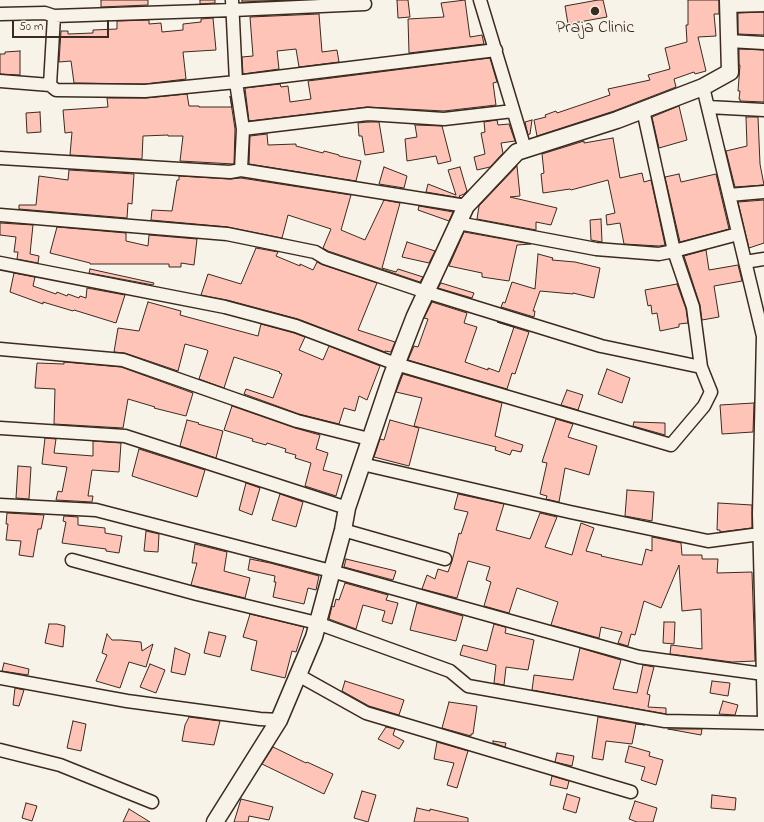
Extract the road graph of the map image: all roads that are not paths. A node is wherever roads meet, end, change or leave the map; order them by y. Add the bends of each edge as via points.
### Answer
1 (480, 0) edge
2 (728, 3) edge
3 (366, 4) dead end
4 (233, 5) edge
5 (764, 5) edge
6 (0, 14) edge
7 (54, 16) junction
8 (729, 41) junction
9 (764, 43) edge
10 (496, 50) junction
11 (0, 81) edge
12 (236, 82) junction
13 (50, 85) junction
14 (703, 87) junction
15 (708, 107) junction
16 (644, 110) junction
17 (764, 110) edge
18 (514, 111) junction
19 (243, 129) junction
20 (525, 149) junction
21 (0, 158) edge
22 (241, 170) junction
23 (764, 192) edge
24 (729, 195) junction
25 (466, 206) junction
26 (0, 215) edge
27 (458, 223) junction
28 (738, 234) junction
29 (674, 251) junction
30 (764, 258) edge
31 (745, 262) junction
32 (0, 263) edge
33 (426, 292) junction
34 (762, 324) edge
35 (0, 349) edge
36 (396, 364) junction
37 (701, 367) junction
38 (0, 428) edge
39 (369, 439) junction
40 (362, 464) junction
41 (0, 506) edge
42 (347, 508) junction
43 (343, 530) junction
44 (760, 534) junction
45 (445, 559) dead end
46 (72, 560) dead end
47 (330, 571) junction
48 (317, 623) junction
49 (764, 674) edge
50 (298, 675) junction
51 (0, 678) edge
52 (764, 718) edge
53 (279, 720) junction
54 (764, 723) edge
55 (0, 750) edge
56 (630, 792) dead end
57 (152, 802) dead end
58 (215, 822) edge

1 - 10 street
2 - 5 street
2 - 8 street
3 - 4 street
4 - 7 street
4 - 12 street
6 - 7 street via 45,13
7 - 13 street
8 - 9 street
8 - 14 street via 730,72
10 - 12 street
10 - 18 street
11 - 13 street
12 - 13 street via 145,91 56,90
12 - 19 street
14 - 15 street
14 - 16 street
15 - 17 street
15 - 24 street
16 - 20 street
16 - 29 street
18 - 19 street via 444,119 368,114
18 - 20 street
19 - 22 street
20 - 25 street via 517,152
21 - 22 street via 230,172
22 - 25 street
23 - 24 street
24 - 28 street
25 - 27 street
26 - 33 street via 227,234 315,252 325,258
27 - 29 street via 596,249 659,254
27 - 33 street
28 - 29 street
28 - 31 street
29 - 37 street via 693,307
30 - 31 street
31 - 34 street
32 - 36 street via 226,307 296,326
33 - 36 street
33 - 37 street via 601,346
34 - 44 street
35 - 39 street via 124,360 297,421
36 - 37 street via 671,445 704,406 712,392
36 - 39 street
38 - 42 street via 124,436
39 - 40 street
40 - 42 street
40 - 44 street via 708,541
41 - 47 street via 96,510
42 - 43 street
43 - 45 street
43 - 47 street
44 - 49 street
46 - 48 street
47 - 48 street
47 - 49 street via 639,658
48 - 50 street
48 - 54 street via 450,671 468,686 665,721
49 - 52 street
50 - 53 street
50 - 56 street via 366,713
51 - 53 street via 127,701
53 - 58 street
55 - 57 street via 60,764

